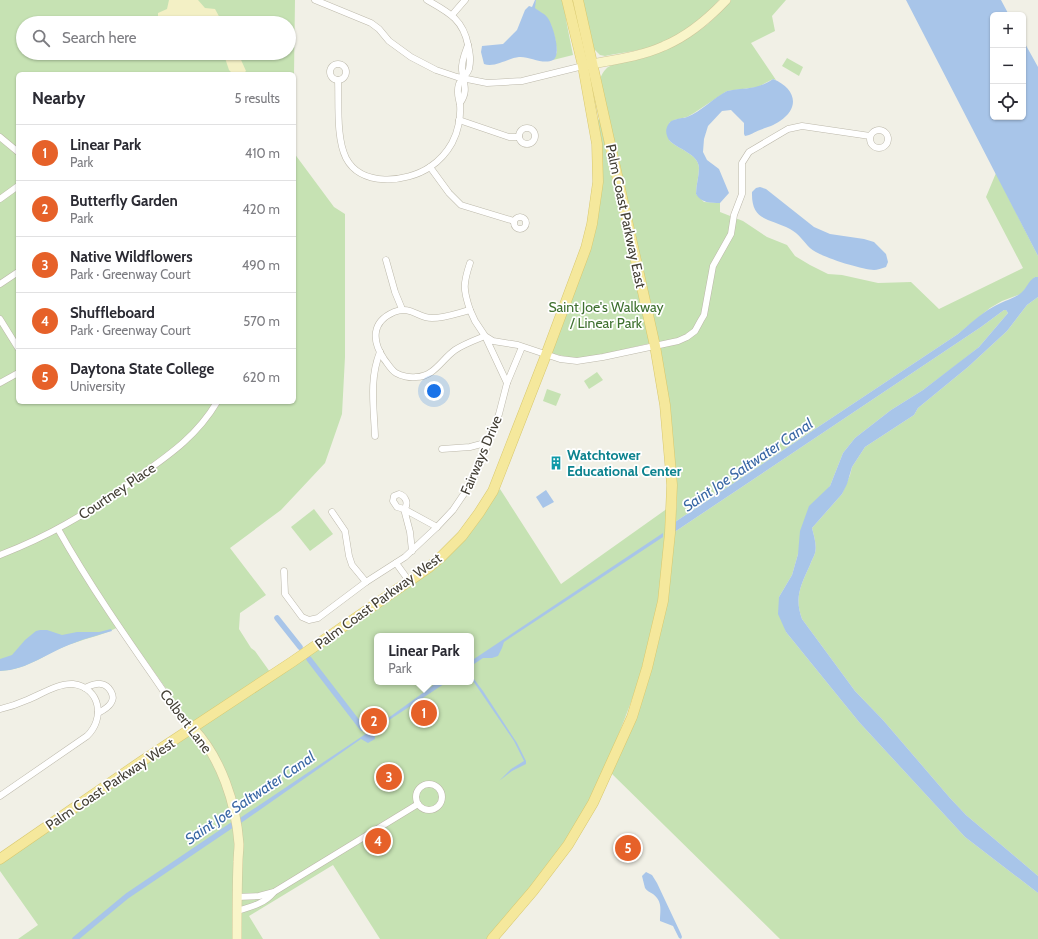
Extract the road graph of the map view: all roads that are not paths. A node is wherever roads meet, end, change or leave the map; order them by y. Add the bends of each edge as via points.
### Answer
1 (315, 0) edge
2 (427, 0) edge
3 (465, 0) edge
4 (567, 0) edge
5 (578, 0) edge
6 (726, 0) edge
7 (452, 15) junction
8 (593, 64) junction
9 (583, 66) junction
10 (463, 78) junction
11 (338, 80) dead end
12 (459, 120) junction
13 (870, 136) dead end
14 (0, 137) edge
15 (519, 137) dead end
16 (16, 150) edge
17 (430, 167) junction
18 (16, 187) edge
19 (0, 199) edge
20 (514, 221) dead end
21 (386, 260) dead end
22 (470, 263) dead end
23 (16, 273) edge
24 (0, 284) edge
25 (402, 309) junction
26 (470, 310) junction
27 (0, 319) edge
28 (485, 336) junction
29 (16, 345) edge
30 (522, 346) junction
31 (655, 346) junction
32 (380, 352) junction
33 (546, 355) junction
34 (16, 374) edge
35 (0, 383) edge
36 (507, 383) junction
37 (216, 404) edge
38 (375, 436) dead end
39 (489, 442) junction
40 (442, 449) dead end
41 (332, 512) dead end
42 (437, 528) junction
43 (58, 529) junction
44 (412, 551) junction
45 (0, 555) edge
46 (396, 563) junction
47 (284, 571) dead end
48 (409, 581) junction
49 (366, 582) junction
50 (85, 688) junction
51 (0, 709) edge
52 (98, 713) junction
53 (193, 728) junction
54 (0, 796) edge
55 (418, 804) junction
56 (0, 859) edge
57 (274, 892) junction
58 (237, 897) junction
59 (237, 911) junction
60 (237, 939) edge
61 (492, 939) edge

1 - 10 street via 354,14 379,29 389,41 411,57 436,70
2 - 7 street
3 - 7 street
4 - 9 main road, Palm Coast Parkway West
5 - 8 main road, Palm Coast Parkway East
6 - 8 street via 704,22 669,44
7 - 10 street via 463,30 471,56 469,70
8 - 9 street
8 - 31 main road, Palm Coast Parkway East
9 - 10 street via 522,81 487,83
9 - 33 main road, Palm Coast Parkway West via 596,132 598,182 586,248
10 - 12 street via 459,83
11 - 17 street via 340,142 353,168 366,176 388,180 409,177
12 - 15 street via 509,137
12 - 17 street via 457,132 450,145
13 - 31 street via 802,126 788,129 751,150 743,160 742,194 734,215 731,234 713,266 704,315 692,334 684,339
14 - 16 street
17 - 20 street via 461,205
18 - 19 street
21 - 25 street
22 - 26 street via 464,287
23 - 24 street
25 - 26 street via 430,318
25 - 32 street via 390,314 379,325 375,336
26 - 28 street
27 - 29 street
28 - 30 street via 493,341
28 - 32 street via 463,345 429,374 421,377 396,373
28 - 36 street
30 - 33 street
30 - 36 street, Fairways Drive
31 - 33 street via 581,361
31 - 61 main road, Palm Coast Parkway East via 665,405 672,485 663,601 647,668 632,717 593,803 568,845
32 - 38 street via 374,366 373,378
33 - 48 main road, Palm Coast Parkway West via 488,499 455,543 436,562
34 - 35 street
36 - 39 street, Fairways Drive
37 - 43 street, Courtney Place via 196,430 176,450 100,504
39 - 40 street via 470,447
39 - 42 street, Fairways Drive via 467,491
41 - 49 street via 345,531 352,565
42 - 44 street, Fairways Drive
42 - 44 street via 404,509
43 - 45 street, Courtney Place
43 - 53 street, Colbert Lane via 86,578 119,627 183,719
44 - 46 street, Fairways Drive
46 - 48 street
46 - 49 street, Fairways Drive
47 - 49 street, Fairways Drive via 286,596 302,617 309,620 324,614
48 - 53 main road, Palm Coast Parkway West
50 - 51 street via 63,685
50 - 52 street via 95,699
50 - 52 street via 100,684 111,691 112,702
52 - 54 street via 96,725 87,736
53 - 56 main road, Palm Coast Parkway West
53 - 58 street, Colbert Lane via 214,758 231,800 239,843
55 - 55 street via 426,810 437,807 441,800 440,792 435,786 423,786 416,796
55 - 57 street
57 - 58 street
57 - 59 street via 263,902
58 - 59 street, Colbert Lane
59 - 60 street, Colbert Lane

